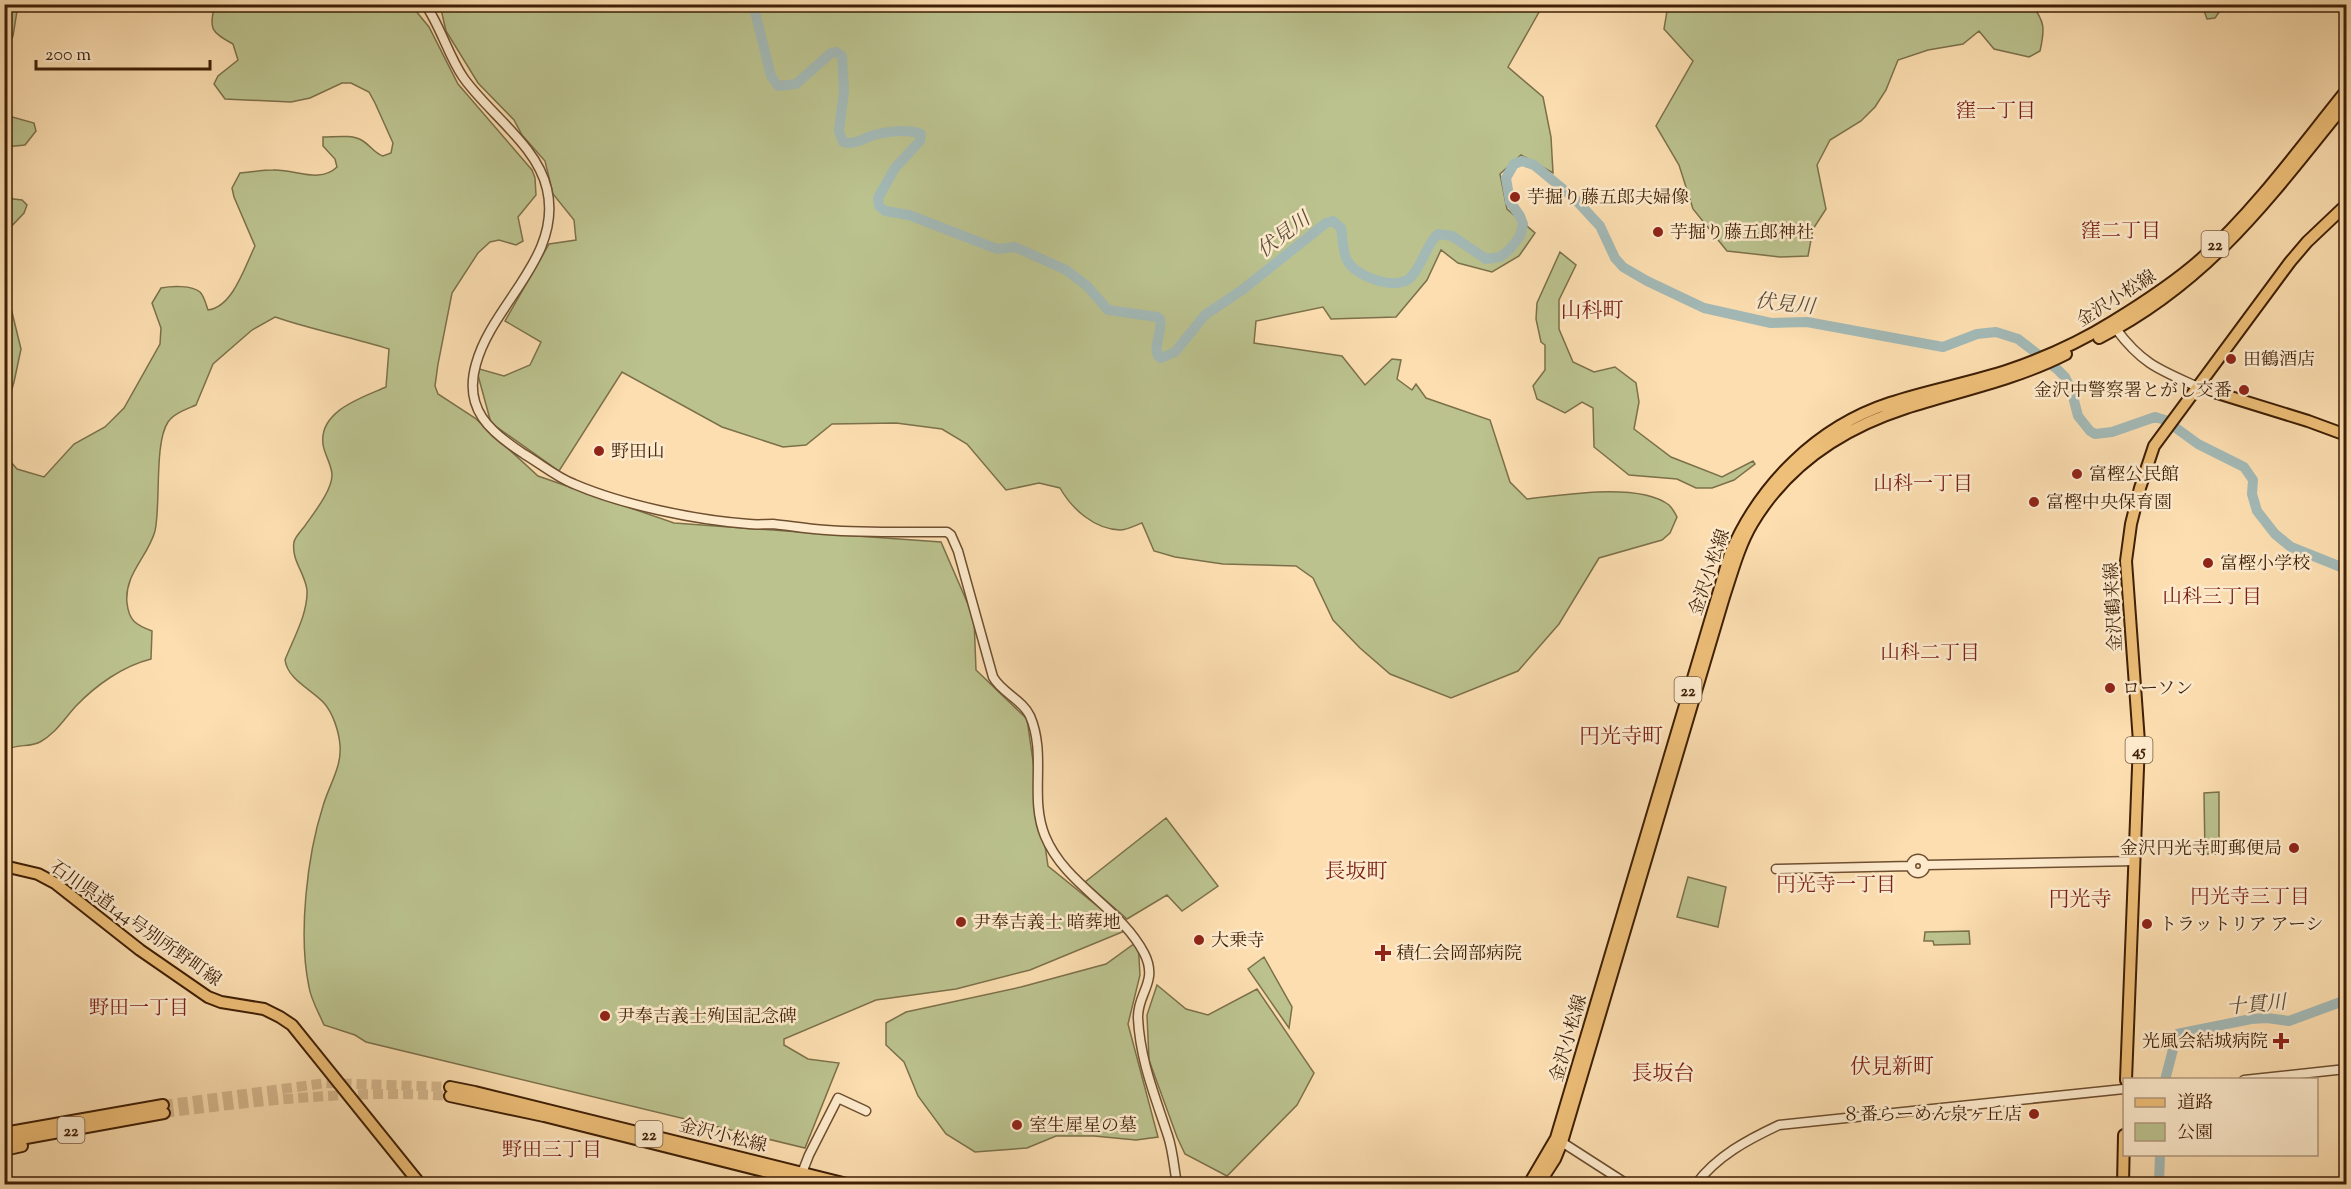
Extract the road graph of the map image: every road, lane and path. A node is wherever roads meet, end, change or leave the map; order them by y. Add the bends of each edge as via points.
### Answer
1 (425, 4) edge
2 (2346, 91) edge
3 (2346, 103) edge
4 (2346, 205) edge
5 (2116, 328) junction
6 (2051, 357) junction
7 (2198, 387) junction
8 (2346, 435) edge
9 (2135, 861) junction
10 (4, 866) edge
11 (1776, 869) dead end
12 (2346, 1068) edge
13 (2126, 1078) edge
14 (2261, 1078) edge
15 (2123, 1089) edge
16 (450, 1092) tunnel mouth
17 (135, 1109) junction
18 (866, 1111) dead end
19 (127, 1120) junction
20 (4, 1126) edge
21 (4, 1133) edge
22 (1559, 1140) junction
23 (4, 1142) edge
24 (4, 1150) edge
25 (2124, 1156) edge
26 (800, 1179) edge
27 (420, 1185) edge
28 (815, 1185) edge
29 (847, 1185) edge
30 (1178, 1185) edge
31 (1529, 1185) edge
32 (1539, 1185) edge
33 (1627, 1185) edge
34 (1696, 1185) edge
35 (2123, 1185) edge

1 - 30 street via 464,78 522,144 548,190 550,211 544,242 484,342 476,365 474,397 479,415 496,435 565,480 652,509 751,525 951,535 993,677 1028,711 1032,720 1040,766 1036,802 1045,837 1064,867 1132,934 1147,959 1150,978 1137,1014 1143,1064 1169,1137
2 - 6 main road, 金沢小松線 / 22 via 2260,197 2201,259 2112,322
3 - 5 main road, 金沢小松線 / 22 via 2222,250 2166,298
4 - 7 main road, 金沢鶴来線 / 45 via 2294,257
5 - 6 main road, 金沢小松線 / 22
5 - 7 street via 2143,360
6 - 22 main road, 金沢小松線 / 22 via 1889,403 1850,421 1807,448 1771,484 1746,520 1724,572
7 - 8 main road
7 - 9 main road, 金沢鶴来線 / 45 via 2154,446 2126,552 2139,742
9 - 11 street via 1924,865 1917,873 1911,866
9 - 13 main road, 金沢鶴来線 / 45
10 - 27 main road, 石川県道144号別所野町線 via 38,874 55,883 208,997 264,1009 292,1025
12 - 14 street
15 - 34 street via 1779,1125 1726,1154
16 - 26 main road, 金沢小松線 / 22 via 486,1094
17 - 19 main road, 22 via 163,1109
17 - 20 main road, 22
17 - 21 main road, 22
18 - 26 street via 838,1098
19 - 23 main road, 22
19 - 24 main road, 22
22 - 31 main road, 金沢小松線 / 22
22 - 32 main road, 金沢小松線 / 22
22 - 33 street
25 - 35 main road
26 - 28 main road, 金沢小松線 / 22
26 - 29 main road, 金沢小松線 / 22

